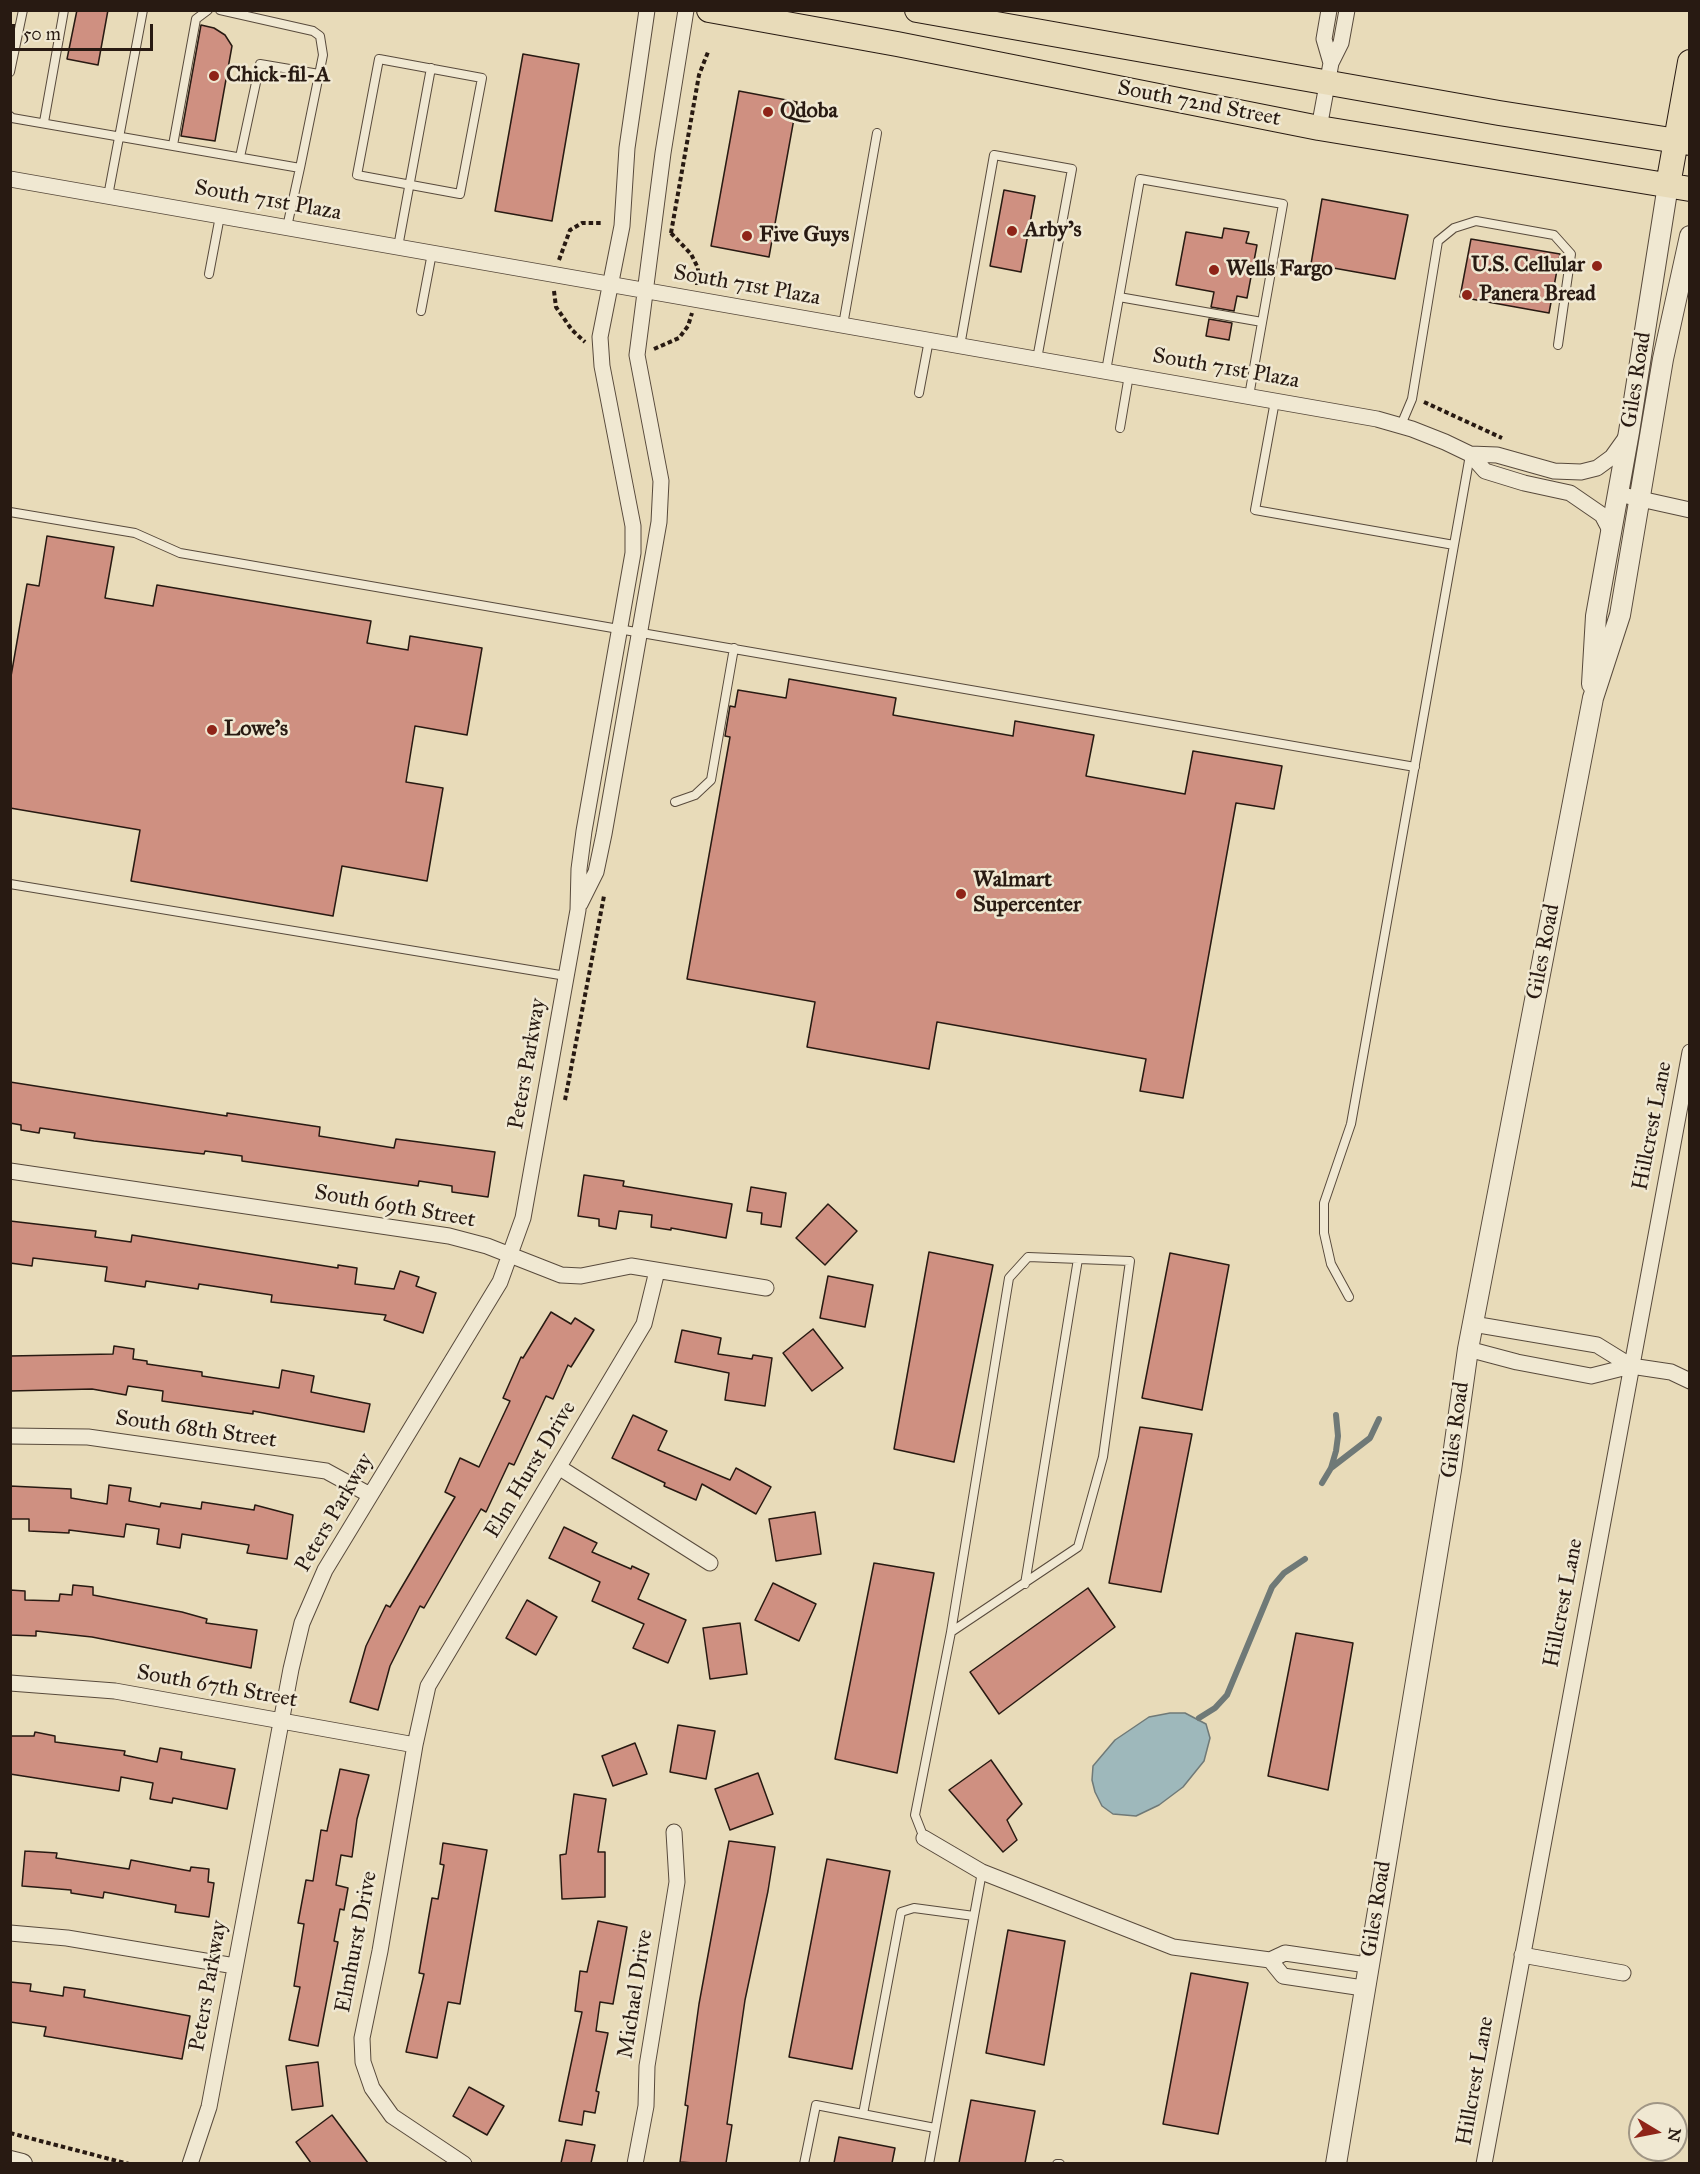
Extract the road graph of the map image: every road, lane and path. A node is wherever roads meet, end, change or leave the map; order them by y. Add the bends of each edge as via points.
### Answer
1 (23, 10) edge
2 (64, 10) edge
3 (143, 10) edge
4 (208, 10) edge
5 (220, 10) edge
6 (647, 10) edge
7 (686, 10) edge
8 (709, 10) edge
9 (917, 10) edge
10 (1329, 10) edge
11 (1347, 10) edge
12 (708, 52) dead end
13 (1689, 62) edge
14 (431, 68) junction
15 (10, 72) edge
16 (1329, 73) junction
17 (319, 74) junction
18 (11, 119) edge
19 (44, 122) junction
20 (1319, 128) junction
21 (877, 133) dead end
22 (120, 135) junction
23 (1683, 141) edge
24 (173, 144) junction
25 (240, 157) junction
26 (300, 168) junction
27 (10, 179) edge
28 (410, 185) junction
29 (1679, 187) edge
30 (108, 196) junction
31 (220, 216) junction
32 (287, 227) junction
33 (662, 232) dead end
34 (1689, 236) edge
35 (398, 247) junction
36 (432, 253) junction
37 (209, 274) dead end
38 (609, 284) junction
39 (645, 291) junction
40 (1119, 297) junction
41 (421, 311) dead end
42 (1262, 322) junction
43 (843, 325) junction
44 (929, 340) junction
45 (1558, 345) dead end
46 (960, 346) junction
47 (1037, 359) junction
48 (1106, 371) junction
49 (1129, 375) junction
50 (920, 393) dead end
51 (1249, 396) junction
52 (1275, 401) junction
53 (1424, 402) dead end
54 (1401, 425) junction
55 (1120, 428) dead end
56 (1629, 432) junction
57 (1513, 442) dead end
58 (1470, 454) junction
59 (1618, 494) junction
60 (1641, 498) junction
61 (1689, 510) edge
62 (10, 512) edge
63 (1611, 532) junction
64 (1454, 545) junction
65 (620, 628) junction
66 (639, 632) junction
67 (734, 648) junction
68 (1593, 699) junction
69 (1415, 767) junction
70 (675, 801) dead end
71 (10, 884) edge
72 (578, 910) junction
73 (566, 976) junction
74 (1689, 1052) edge
75 (10, 1171) edge
76 (511, 1257) junction
77 (1078, 1259) junction
78 (657, 1271) junction
79 (766, 1288) dead end
80 (1349, 1297) dead end
81 (1473, 1324) junction
82 (1468, 1349) junction
83 (1631, 1366) junction
84 (1689, 1381) edge
85 (10, 1436) edge
86 (560, 1468) junction
87 (370, 1495) junction
88 (710, 1563) dead end
89 (1025, 1584) junction
90 (951, 1632) junction
91 (10, 1683) edge
92 (428, 1686) joint
93 (281, 1721) junction
94 (415, 1745) junction
95 (674, 1832) dead end
96 (924, 1838) joint
97 (982, 1872) junction
98 (974, 1916) junction
99 (10, 1933) edge
100 (1522, 1955) junction
101 (1270, 1960) junction
102 (1367, 1965) junction
103 (235, 1966) junction
104 (1623, 1973) dead end
105 (1364, 1988) junction
106 (863, 2114) junction
107 (935, 2128) junction
108 (10, 2133) edge
109 (10, 2161) edge
110 (22, 2163) edge
111 (129, 2163) edge
112 (190, 2163) edge
113 (464, 2163) edge
114 (635, 2163) edge
115 (804, 2163) edge
116 (928, 2163) edge
117 (1336, 2163) edge
118 (1484, 2163) edge

1 - 15 lane
2 - 19 lane
3 - 22 lane
4 - 24 lane via 196,19
5 - 17 lane via 313,31 320,36 323,46
6 - 38 street via 627,148 622,226
7 - 39 street
8 - 20 main road, South 72nd Street
9 - 16 main road, South 72nd Street
10 - 16 street via 1324,39
11 - 16 street via 1341,43
12 - 33 path via 699,75 671,233
13 - 23 main road, Giles Road
14 - 28 lane
14 - 28 lane via 482,78 460,194
14 - 28 lane via 379,59 357,175
16 - 20 street
16 - 23 main road, South 72nd Street via 1499,113
17 - 25 lane via 260,64
17 - 26 lane
18 - 19 lane
19 - 22 lane
20 - 29 main road, South 72nd Street
21 - 43 lane
22 - 24 lane
22 - 30 lane
23 - 29 main road, Giles Road
24 - 25 lane
25 - 26 lane
26 - 32 lane
27 - 30 street, South 71st Plaza
28 - 35 lane
29 - 56 street, Giles Road
30 - 31 street, South 71st Plaza
31 - 32 street, South 71st Plaza
31 - 37 lane
32 - 35 street, South 71st Plaza
34 - 60 street, Giles Road via 1663,359
35 - 36 street, South 71st Plaza
36 - 38 street, South 71st Plaza
36 - 41 lane
38 - 39 street, South 71st Plaza
38 - 65 street via 600,337 602,366 633,526 633,553
39 - 43 street, South 71st Plaza
39 - 66 street via 637,355 661,481 659,522
40 - 42 lane
40 - 42 lane via 1140,178 1283,204
40 - 48 lane
42 - 51 lane
43 - 44 street, South 71st Plaza
44 - 46 street, South 71st Plaza
44 - 50 lane
45 - 54 lane via 1571,254 1554,236 1476,221 1454,228 1438,241 1412,399
46 - 47 street, South 71st Plaza
46 - 47 lane via 994,155 1072,169
47 - 48 street, South 71st Plaza
48 - 49 street, South 71st Plaza
49 - 51 street, South 71st Plaza
49 - 55 lane
51 - 52 street, South 71st Plaza
52 - 54 street, South 71st Plaza
52 - 64 lane via 1255,510
53 - 57 path
54 - 58 street, South 71st Plaza
56 - 58 street, South 71st Plaza via 1612,457 1597,468 1581,472 1554,471 1497,455
56 - 59 street, Giles Road
58 - 63 street, South 71st Plaza via 1485,471 1570,493 1602,515
58 - 64 lane
59 - 60 street
59 - 63 street, Giles Road
60 - 61 street
60 - 68 street, Giles Road via 1620,615
62 - 65 lane via 135,533 180,554
63 - 68 street, Giles Road via 1596,616 1591,666
64 - 69 lane
65 - 66 lane
65 - 72 street via 584,831
66 - 67 lane
66 - 72 street via 596,872
67 - 69 lane
67 - 70 lane via 711,780 695,795
68 - 81 street, Giles Road
69 - 80 lane via 1351,1124 1324,1203 1324,1233 1331,1264
71 - 73 lane
72 - 73 street, Peters Parkway
73 - 76 street, Peters Parkway via 524,1218
74 - 83 street, Hillcrest Lane
75 - 76 street, South 69th Street via 449,1236
76 - 78 street, South 69th Street via 549,1272 572,1276 631,1266
76 - 87 street, Peters Parkway via 500,1282
77 - 89 lane
77 - 89 lane via 1130,1261 1103,1457 1078,1547
77 - 90 lane via 1028,1257 1009,1278
78 - 79 street, South 69th Street
78 - 86 street, Elm Hurst Drive via 644,1324
81 - 82 street, Giles Road
81 - 83 street via 1598,1346
82 - 83 street via 1591,1376
82 - 102 street, Giles Road
83 - 84 street via 1671,1372
83 - 100 street, Hillcrest Lane
85 - 87 street, South 68th Street via 88,1437 326,1471
86 - 88 street
86 - 92 street, Elm Hurst Drive
87 - 93 street, Peters Parkway via 325,1570 302,1623
89 - 90 lane
90 - 96 lane via 915,1815
91 - 93 street, South 67th Street via 115,1691
92 - 94 street, Elmhurst Drive
93 - 94 street, South 67th Street
93 - 103 street, Peters Parkway
94 - 113 street, Elmhurst Drive via 381,1951 362,2038 363,2062 372,2088 392,2116
95 - 114 street, Michael Drive via 677,1882
96 - 97 street
97 - 98 lane
97 - 101 street via 1173,1947
98 - 106 lane via 914,1908 901,1912
98 - 107 lane
99 - 103 street via 67,1938
100 - 104 street
100 - 118 street, Hillcrest Lane
101 - 102 street via 1285,1953
101 - 105 street via 1283,1976
102 - 105 street, Giles Road
103 - 112 street, Peters Parkway via 209,2107
105 - 117 street, Giles Road
106 - 107 lane
106 - 115 lane via 816,2105
107 - 116 lane
108 - 111 path
109 - 110 street

